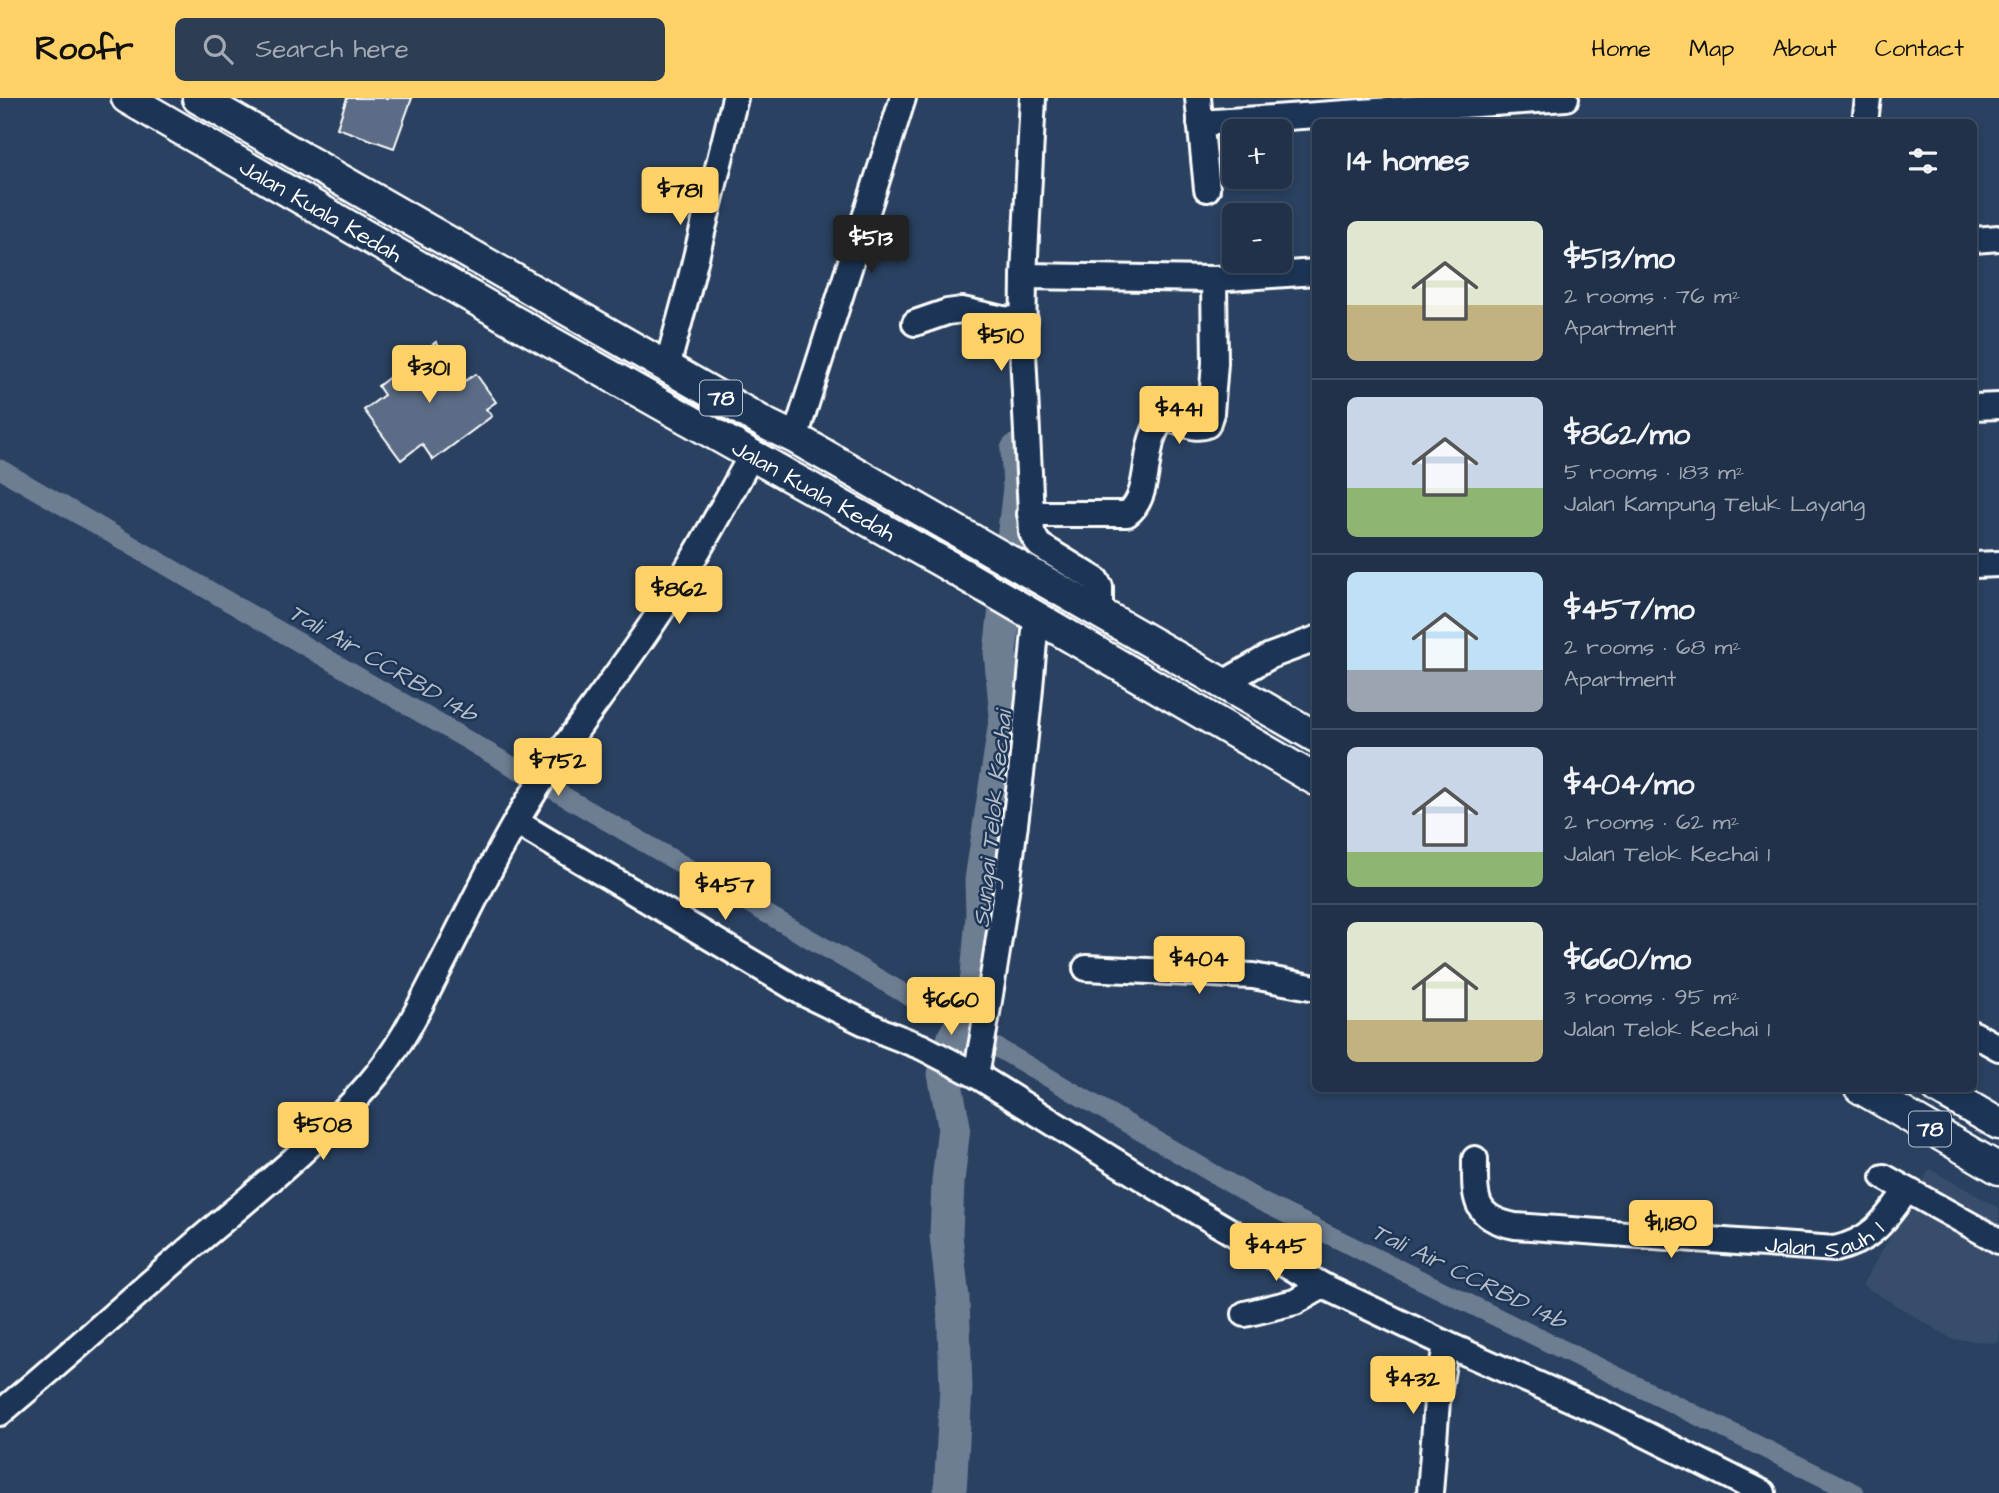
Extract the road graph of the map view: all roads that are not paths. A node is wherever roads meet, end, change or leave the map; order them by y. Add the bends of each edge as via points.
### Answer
1 (127, 98) edge
2 (198, 98) edge
3 (735, 98) edge
4 (903, 98) edge
5 (1033, 98) edge
6 (1198, 98) edge
7 (1566, 98) edge
8 (1868, 98) edge
9 (1865, 119) edge
10 (1200, 123) junction
11 (1207, 189) dead end
12 (1999, 238) edge
13 (1977, 240) edge
14 (485, 262) junction
15 (1312, 272) edge
16 (1024, 276) junction
17 (1214, 279) junction
18 (478, 300) junction
19 (1015, 319) junction
20 (915, 323) dead end
21 (667, 367) junction
22 (1999, 406) edge
23 (1977, 407) edge
24 (795, 438) junction
25 (751, 456) junction
26 (1030, 514) junction
27 (1999, 564) edge
28 (1977, 565) edge
29 (1100, 614) junction
30 (1035, 617) junction
31 (1312, 640) edge
32 (1222, 684) junction
33 (1312, 735) edge
34 (1312, 778) edge
35 (519, 816) junction
36 (1087, 968) dead end
37 (1312, 987) edge
38 (1977, 1036) edge
39 (1999, 1048) edge
40 (967, 1071) junction
41 (1867, 1092) edge
42 (1944, 1092) edge
43 (1999, 1124) edge
44 (1475, 1160) dead end
45 (1999, 1169) edge
46 (1884, 1177) dead end
47 (1908, 1190) junction
48 (1999, 1241) edge
49 (1323, 1286) junction
50 (1245, 1314) dead end
51 (1446, 1344) junction
52 (0, 1413) edge
53 (1430, 1493) edge
54 (1763, 1493) edge

1 - 18 main road, Jalan Kuala Kedah / 78
2 - 14 main road, Jalan Kuala Kedah / 78
3 - 21 street
4 - 24 street
5 - 16 street
6 - 10 street
7 - 10 street
8 - 9 street
10 - 11 street
12 - 13 street
14 - 18 main road
14 - 21 main road, Jalan Kuala Kedah / 78
15 - 17 street
16 - 17 street
16 - 19 street
17 - 26 street via 1215,363 1208,425 1199,428 1161,420 1138,505 1126,514
18 - 25 main road, Jalan Kuala Kedah / 78
19 - 20 street via 961,310
19 - 26 street
21 - 24 main road, Jalan Kuala Kedah / 78
22 - 23 street
24 - 29 main road, Jalan Kuala Kedah / 78
25 - 30 main road, Jalan Kuala Kedah / 78
25 - 35 street via 654,622
26 - 29 street via 1036,542 1096,580
27 - 28 street
29 - 32 main road, Jalan Kuala Kedah / 78
30 - 34 main road, Jalan Kuala Kedah / 78
30 - 40 street via 1023,758 989,1003
31 - 32 street via 1270,656
32 - 33 main road, Jalan Kuala Kedah / 78
35 - 40 street via 805,993
35 - 52 street via 403,1037 369,1084 263,1188
36 - 37 street via 1253,976
38 - 39 street
40 - 49 street
41 - 45 main road, 78
42 - 43 main road, 78
44 - 47 street, Jalan Sauh 1 via 1477,1202 1482,1212 1499,1223 1835,1249 1870,1235
46 - 47 street
47 - 48 street
49 - 50 street via 1294,1302
49 - 51 street
51 - 53 street
51 - 54 street via 1607,1415

